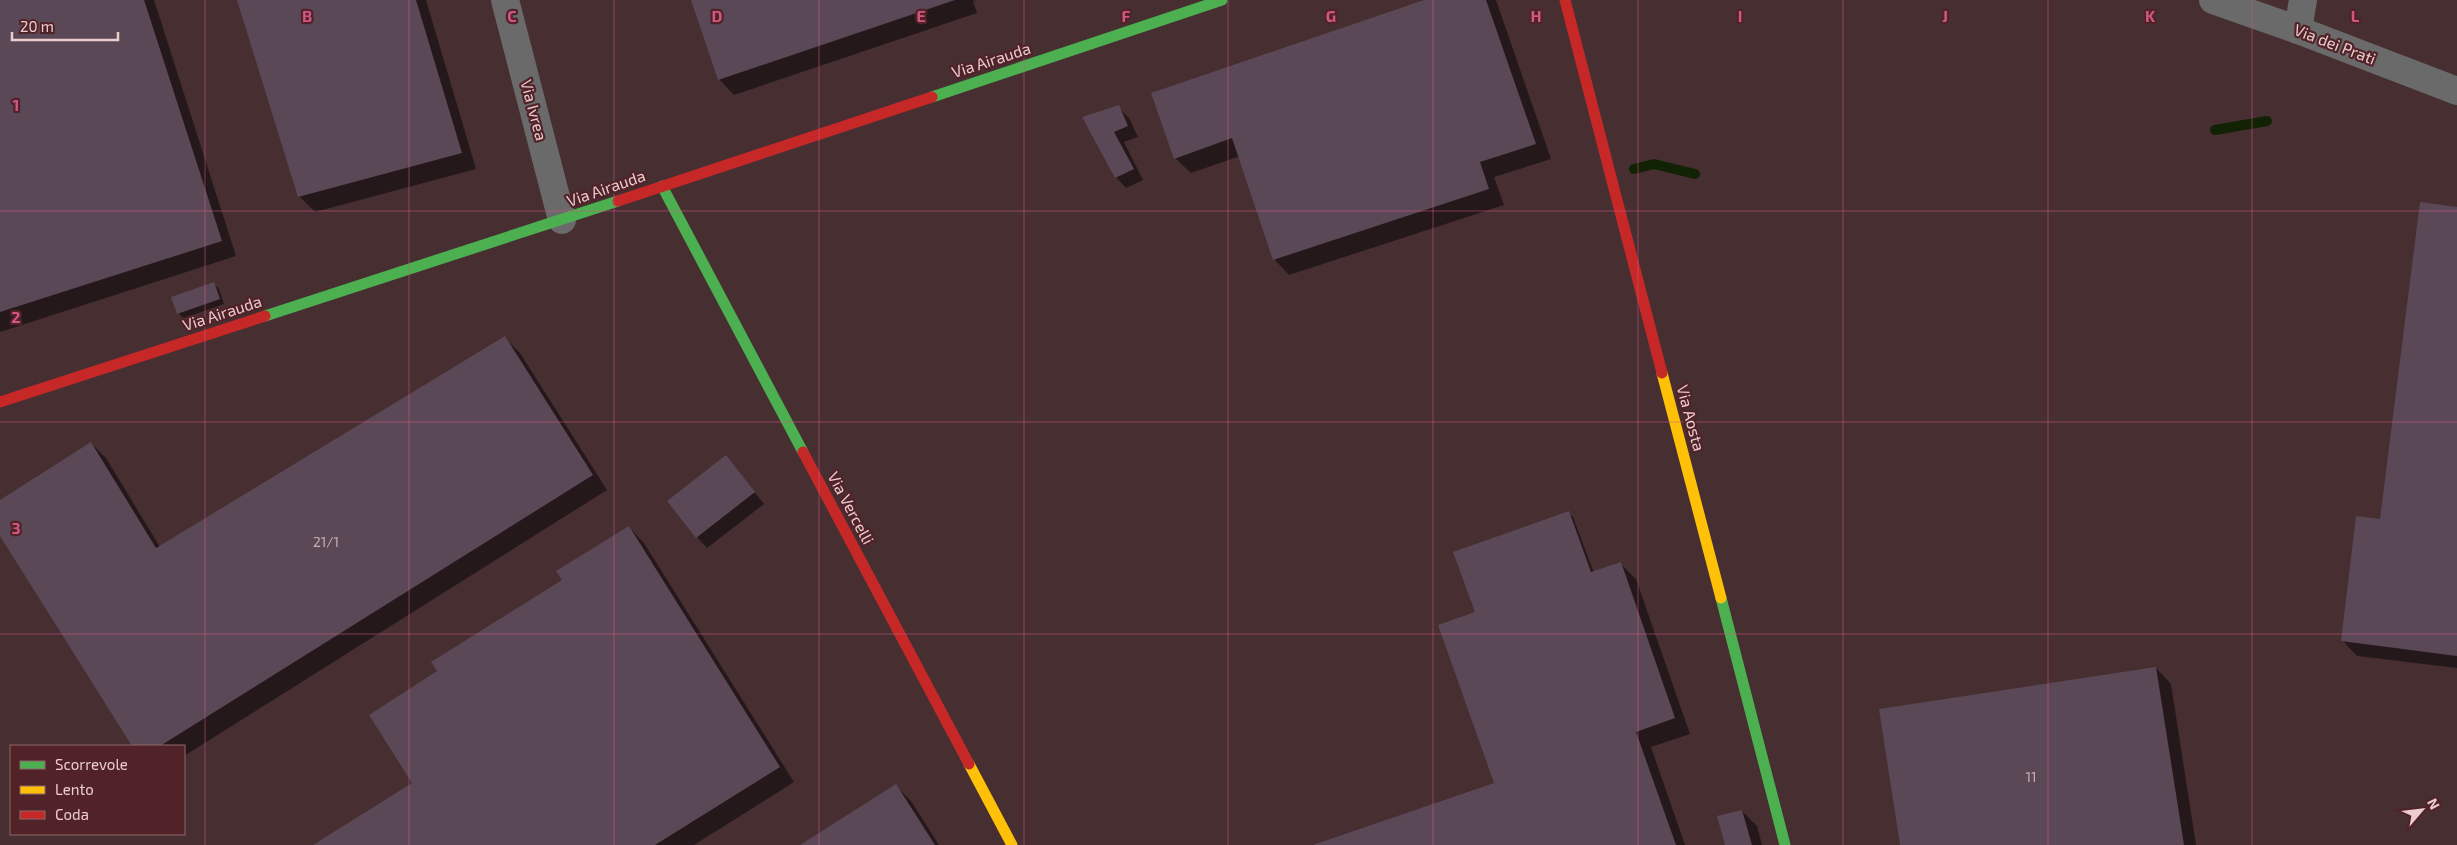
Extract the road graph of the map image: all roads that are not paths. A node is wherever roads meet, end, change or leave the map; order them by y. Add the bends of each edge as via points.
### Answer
1 (506, 0) edge
2 (1222, 0) edge
3 (1565, 0) edge
4 (2213, 0) edge
5 (2303, 0) edge
6 (2298, 30) junction
7 (2457, 91) edge
8 (662, 186) junction
9 (562, 220) junction
10 (0, 402) edge
11 (1012, 845) edge
12 (1785, 845) edge

1 - 9 street, Via Ivrea
2 - 8 street, Via Airauda
3 - 12 street, Via Aosta
4 - 6 street, Via dei Prati
5 - 6 street
6 - 7 street, Via dei Prati
8 - 9 street, Via Airauda
8 - 11 street, Via Vercelli
9 - 10 street, Via Airauda

